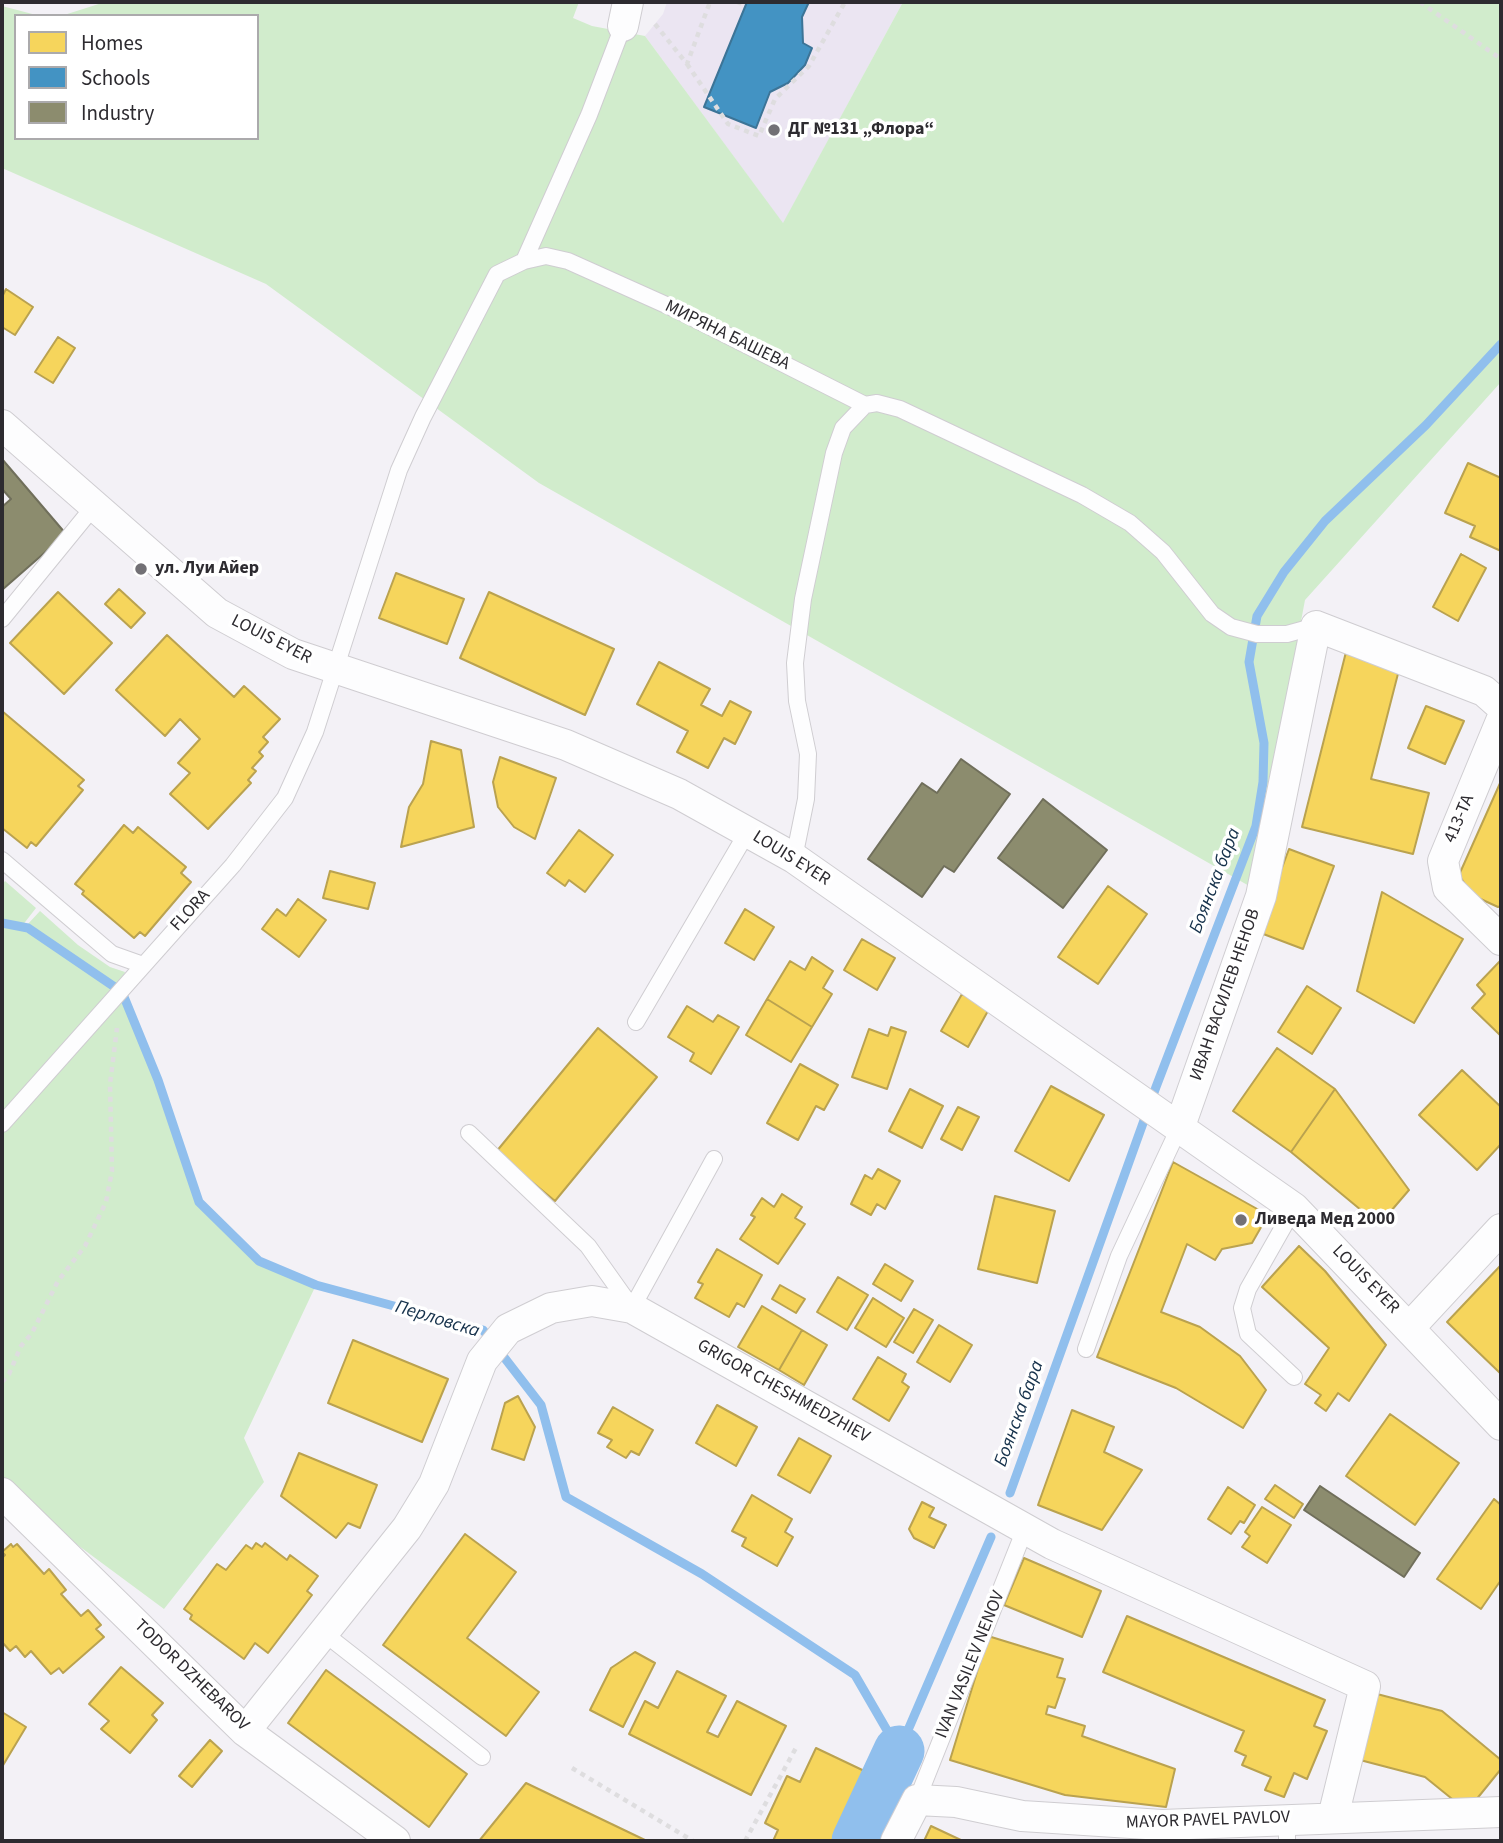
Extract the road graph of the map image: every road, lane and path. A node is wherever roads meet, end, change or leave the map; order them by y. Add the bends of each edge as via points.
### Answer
1 (710, 2) edge
2 (737, 2) edge
3 (845, 2) edge
4 (1420, 2) edge
5 (745, 5) dead end
6 (625, 14) edge
7 (655, 23) dead end
8 (1501, 59) edge
9 (687, 64) junction
10 (524, 261) junction
11 (865, 405) junction
12 (2, 425) edge
13 (95, 506) junction
14 (2, 619) edge
15 (1316, 626) junction
16 (334, 670) junction
17 (1501, 706) edge
18 (1501, 721) edge
19 (748, 831) junction
20 (794, 858) junction
21 (2, 860) edge
22 (1501, 940) edge
23 (143, 965) junction
24 (112, 999) junction
25 (636, 1022) dead end
26 (1159, 1112) junction
27 (2, 1124) edge
28 (469, 1133) dead end
29 (714, 1159) dead end
30 (1294, 1208) junction
31 (1501, 1230) edge
32 (632, 1308) junction
33 (1410, 1327) junction
34 (1086, 1349) dead end
35 (1294, 1377) dead end
36 (2, 1382) edge
37 (1501, 1425) edge
38 (2, 1493) edge
39 (1025, 1529) junction
40 (325, 1634) junction
41 (245, 1731) junction
42 (797, 1746) dead end
43 (482, 1756) dead end
44 (572, 1768) dead end
45 (917, 1800) junction
46 (1501, 1812) edge
47 (1333, 1817) junction
48 (1287, 1830) edge
49 (390, 1840) edge
50 (693, 1841) edge
51 (745, 1841) edge
52 (896, 1841) edge

1 - 9 path
2 - 5 path
3 - 9 path via 809,66 775,99 759,136 728,124
4 - 8 path
6 - 10 lane via 589,115
7 - 9 path
10 - 11 lane, МИРЯНА БАШЕВА via 547,256 568,261
10 - 16 lane, МИРЯНА БАШЕВА via 497,274 423,417 399,470
11 - 15 lane, МИРЯНА БАШЕВА via 900,409 1082,495 1129,523 1163,552 1212,614 1231,627 1287,635
11 - 20 lane via 843,428 834,453 803,600 795,663 804,725 806,799
12 - 13 street, LOUIS EYER
13 - 14 lane
13 - 16 street, LOUIS EYER via 217,612 293,654
15 - 17 street via 1484,691
15 - 26 street, ИВАН ВАСИЛЕВ НЕНОВ via 1261,896
16 - 19 street, LOUIS EYER via 566,744 679,794
16 - 23 lane, FLORA via 315,732 285,798 233,865
18 - 22 street, 413-ТА via 1443,861 1448,888
19 - 20 street, LOUIS EYER
19 - 25 lane
20 - 26 street, LOUIS EYER
21 - 23 lane via 112,954
23 - 24 lane, FLORA
24 - 27 lane, FLORA
24 - 36 path via 117,1029 110,1084 112,1171 106,1202 85,1247 58,1281
26 - 30 street, LOUIS EYER
26 - 34 lane, ИВАН ВАСИЛЕВ НЕНОВ via 1119,1256
28 - 32 lane via 588,1247
29 - 32 lane
30 - 33 street, LOUIS EYER
30 - 35 lane via 1242,1308 1248,1334
31 - 33 street
32 - 39 street, GRIGOR CHESHMEDZHIEV
32 - 40 street, GRIGOR CHESHMEDZHIEV via 592,1301 551,1308 508,1329 482,1361 434,1485 407,1528
33 - 37 street, LOUIS EYER
38 - 41 street, TODOR DZHEBAROV
39 - 45 lane, IVAN VASILEV NENOV
39 - 47 street, GRIGOR CHESHMEDZHIEV via 1365,1686
40 - 41 street, GRIGOR CHESHMEDZHIEV
40 - 43 lane
41 - 49 street, TODOR DZHEBAROV
42 - 51 path
44 - 50 path
45 - 48 street, MAYOR PAVEL PAVLOV via 1103,1824
45 - 52 street
46 - 47 street, MAYOR PAVEL PAVLOV
47 - 48 street, MAYOR PAVEL PAVLOV

